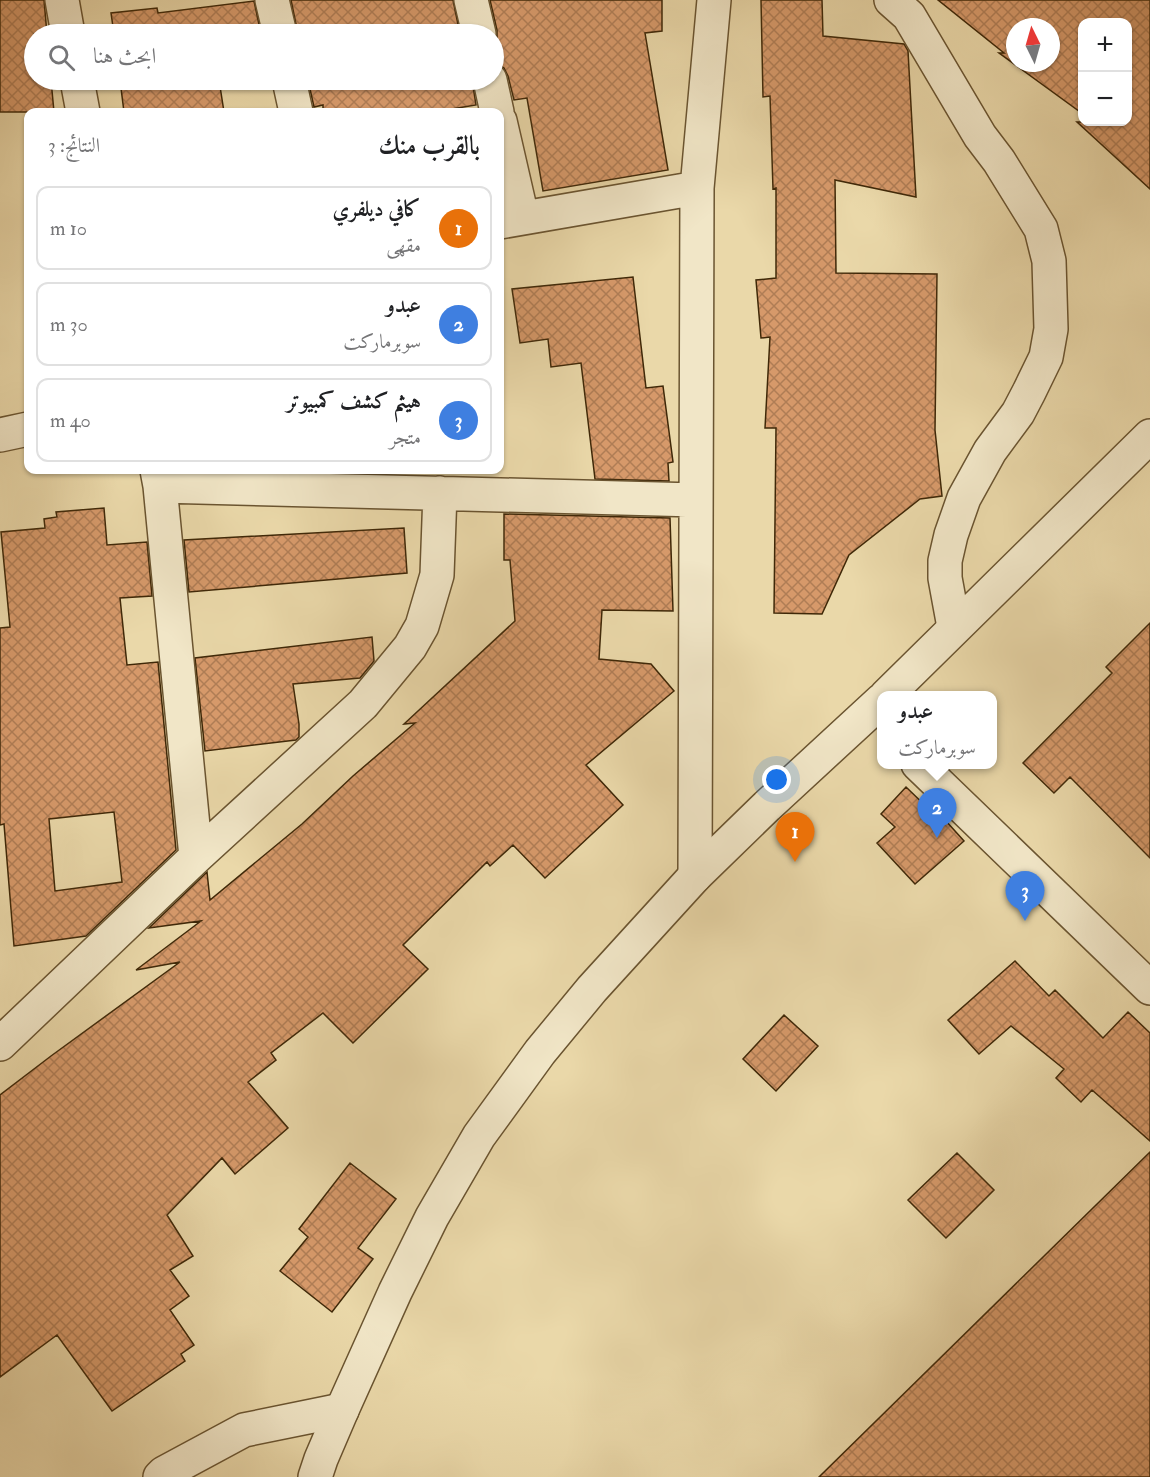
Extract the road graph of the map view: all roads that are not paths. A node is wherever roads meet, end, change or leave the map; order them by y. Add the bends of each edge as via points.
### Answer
1 (62, 0) edge
2 (272, 0) edge
3 (471, 0) edge
4 (714, 0) edge
5 (891, 0) edge
6 (66, 24) edge
7 (278, 24) edge
8 (477, 24) edge
9 (79, 90) edge
10 (291, 90) edge
11 (492, 90) edge
12 (82, 108) edge
13 (295, 108) edge
14 (496, 108) edge
15 (504, 158) edge
16 (697, 188) junction
17 (511, 220) edge
18 (24, 430) edge
19 (0, 435) edge
20 (1150, 435) edge
21 (159, 478) edge
22 (440, 493) junction
23 (696, 500) junction
24 (954, 627) junction
25 (896, 691) edge
26 (877, 712) edge
27 (922, 769) edge
28 (196, 857) junction
29 (695, 876) junction
30 (1150, 988) edge
31 (0, 1008) edge
32 (3, 1042) edge
33 (342, 1410) junction
34 (160, 1477) edge
35 (315, 1477) edge

1 - 6 street
2 - 7 street
3 - 8 street
4 - 16 street
5 - 24 street via 909,16 1041,229 1049,261 1051,329 1046,357 1018,413 990,451 964,498 951,534 945,578
9 - 12 street
10 - 13 street
11 - 14 street
15 - 17 street
16 - 17 street
16 - 23 street
18 - 19 street
20 - 24 street
21 - 22 street
21 - 28 street
22 - 23 street
22 - 28 street via 437,575 422,626 410,647 363,704
23 - 29 street
24 - 25 street
26 - 29 street via 767,806
27 - 30 street
28 - 32 street
29 - 33 street via 592,989 479,1136 432,1217
31 - 32 street
33 - 34 street via 243,1430
33 - 35 street

